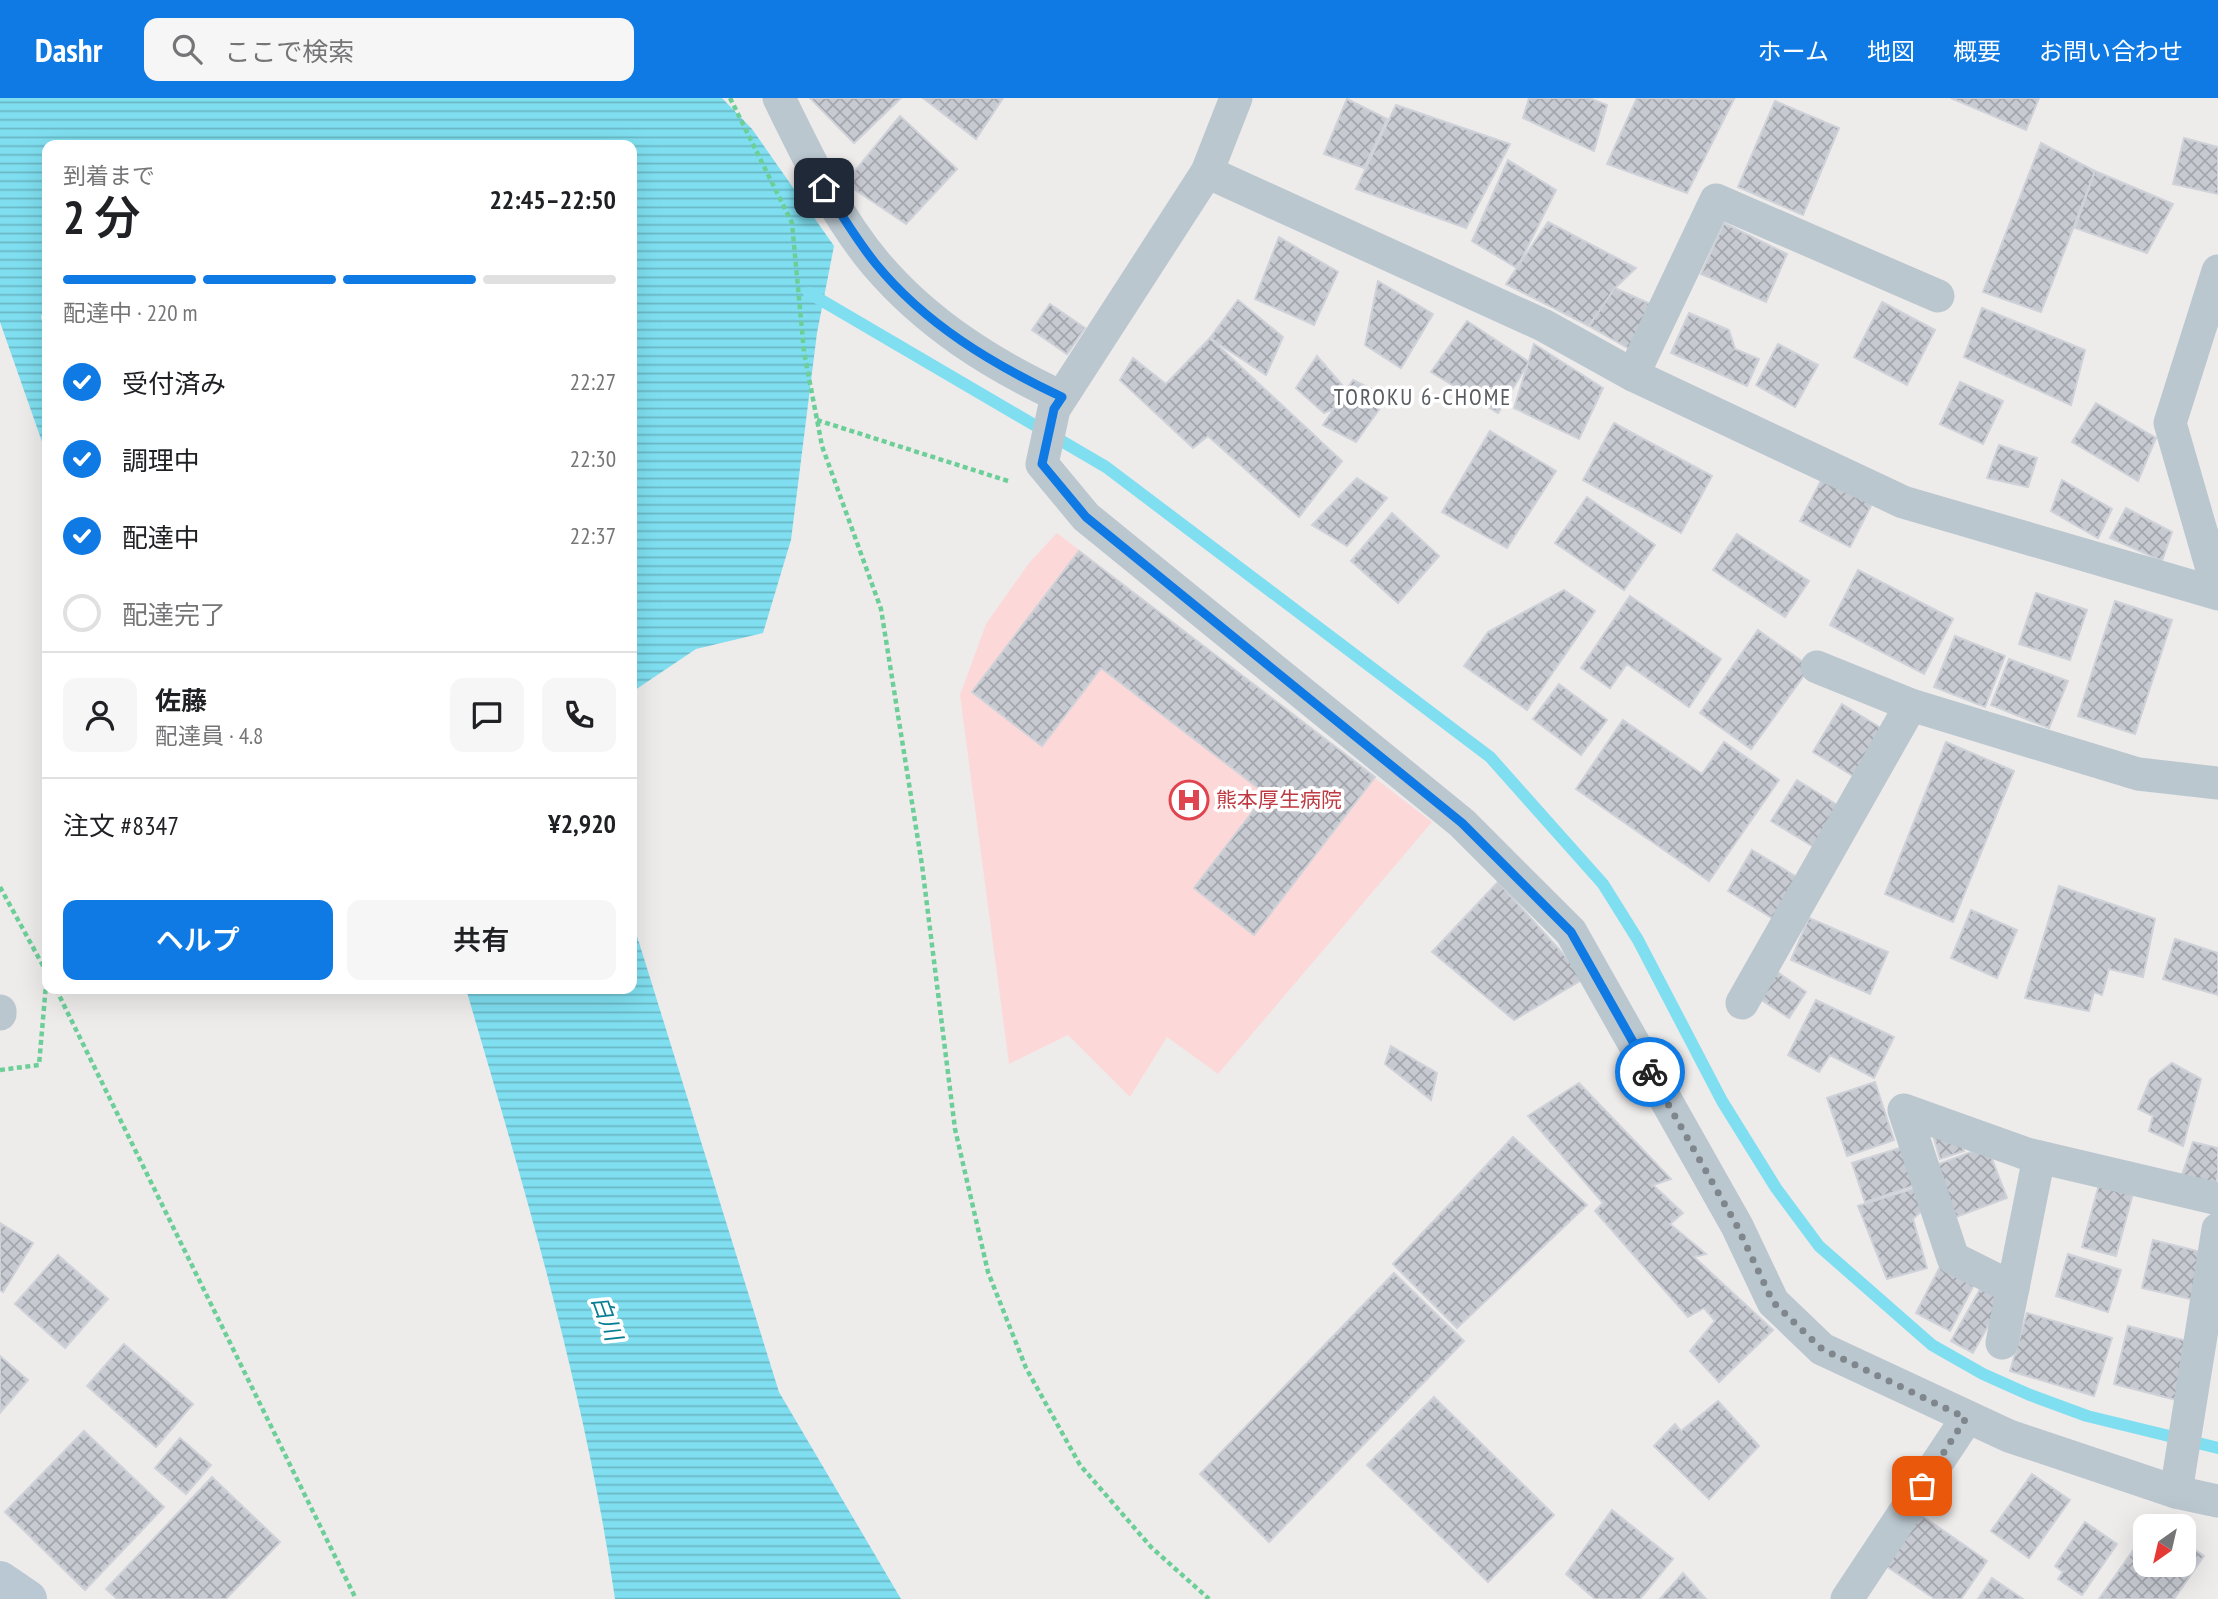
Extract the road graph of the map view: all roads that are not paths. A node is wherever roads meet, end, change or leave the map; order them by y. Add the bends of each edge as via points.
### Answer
1 (779, 98) edge
2 (1236, 98) edge
3 (1207, 173) junction
4 (2218, 271) edge
5 (1938, 296) dead end
6 (1633, 375) junction
7 (1058, 403) junction
8 (2218, 592) edge
9 (1817, 667) dead end
10 (1911, 705) junction
11 (2218, 783) edge
12 (1742, 1003) dead end
13 (2039, 1157) junction
14 (2218, 1199) edge
15 (2218, 1229) edge
16 (2013, 1288) junction
17 (2002, 1343) dead end
18 (1966, 1418) junction
19 (2176, 1492) junction
20 (2218, 1501) edge
21 (0, 1580) edge
22 (28, 1599) edge
23 (1847, 1599) edge

1 - 7 street via 824,188 883,272 917,307 1000,368
2 - 3 street
3 - 6 street via 1543,325
3 - 7 street
4 - 8 street via 2170,423
5 - 6 street via 1716,200
6 - 8 street via 1903,502
7 - 18 street via 1052,476 1086,517 1462,823 1571,932 1737,1226 1773,1302 1822,1349
9 - 10 street
10 - 11 street via 2137,774
10 - 12 street
13 - 14 street
13 - 16 street
13 - 16 street via 1904,1110 1953,1258
15 - 19 street
16 - 17 street
18 - 19 street
18 - 23 street
19 - 20 street
21 - 22 main road

